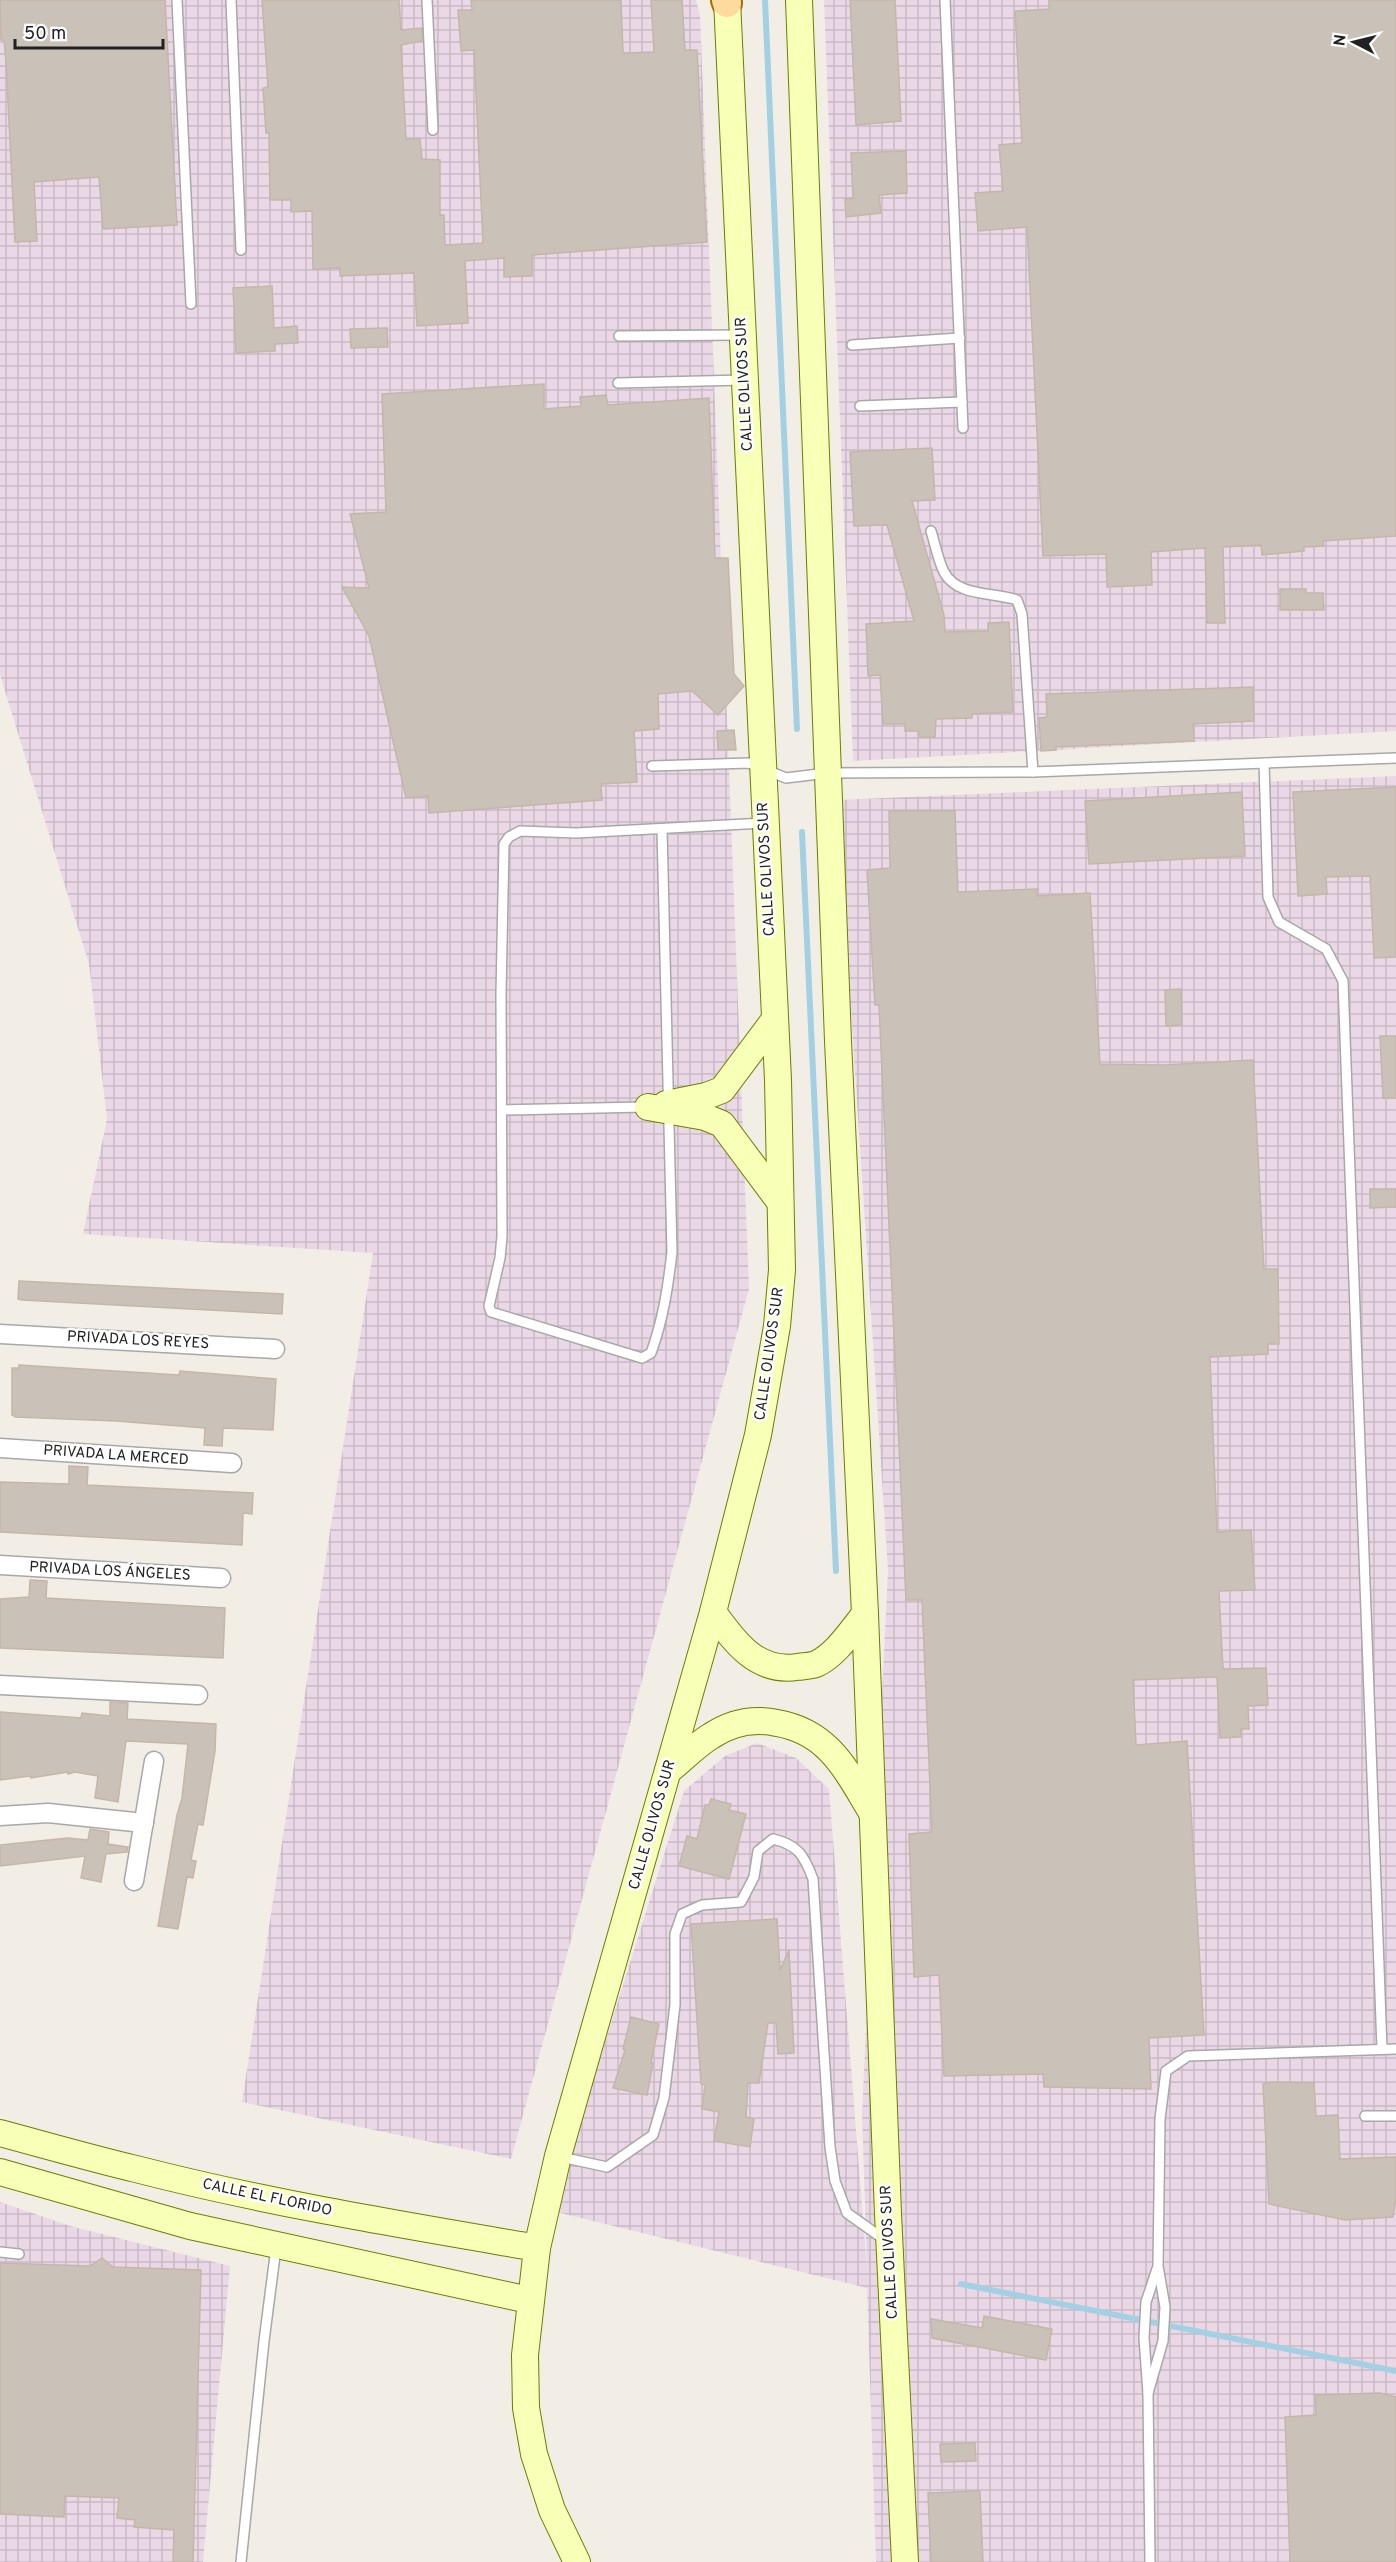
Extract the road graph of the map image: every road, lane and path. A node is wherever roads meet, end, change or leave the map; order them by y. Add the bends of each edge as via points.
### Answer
1 (177, 0) edge
2 (231, 0) edge
3 (428, 0) edge
4 (798, 0) edge
5 (945, 0) edge
6 (726, 1) edge
7 (433, 130) dead end
8 (241, 250) dead end
9 (191, 303) dead end
10 (741, 335) junction
11 (619, 336) dead end
12 (960, 338) junction
13 (852, 345) dead end
14 (744, 380) junction
15 (618, 384) dead end
16 (962, 402) junction
17 (860, 406) dead end
18 (963, 429) dead end
19 (931, 531) dead end
20 (1396, 758) edge
21 (1264, 763) junction
22 (652, 766) dead end
23 (762, 769) junction
24 (1033, 772) junction
25 (827, 773) junction
26 (765, 823) junction
27 (662, 829) junction
28 (775, 1019) junction
29 (722, 1090) junction
30 (661, 1107) junction
31 (502, 1110) junction
32 (722, 1124) junction
33 (780, 1202) junction
34 (0, 1334) edge
35 (275, 1349) dead end
36 (0, 1448) edge
37 (232, 1463) dead end
38 (0, 1565) edge
39 (221, 1578) dead end
40 (713, 1612) junction
41 (865, 1614) junction
42 (0, 1685) edge
43 (198, 1695) dead end
44 (154, 1761) dead end
45 (669, 1771) junction
46 (871, 1811) junction
47 (0, 1816) edge
48 (144, 1823) junction
49 (134, 1881) dead end
50 (1382, 2049) junction
51 (1396, 2049) edge
52 (1365, 2116) dead end
53 (1396, 2116) edge
54 (0, 2133) edge
55 (558, 2156) junction
56 (0, 2172) edge
57 (889, 2244) junction
58 (277, 2245) junction
59 (537, 2248) junction
60 (0, 2252) edge
61 (19, 2254) dead end
62 (1158, 2266) junction
63 (529, 2300) junction
64 (1148, 2393) junction
65 (241, 2562) edge
66 (577, 2562) edge
67 (905, 2562) edge
68 (1150, 2562) edge

1 - 9 lane
2 - 8 lane
3 - 7 lane
4 - 25 main road, CALLE OLIVOS SUR
5 - 12 lane
6 - 10 main road, CALLE OLIVOS SUR
10 - 11 lane
10 - 14 main road, CALLE OLIVOS SUR
12 - 13 lane
12 - 16 lane
14 - 15 lane
14 - 23 main road, CALLE OLIVOS SUR
16 - 17 lane
16 - 18 lane
19 - 24 lane via 945,574 960,589 1017,600 1022,614
20 - 21 lane
21 - 24 lane
21 - 50 lane via 1268,897 1279,922 1326,949 1343,981
22 - 23 lane via 749,763
23 - 25 lane via 786,778
23 - 26 main road, CALLE OLIVOS SUR
24 - 25 lane
25 - 41 main road, CALLE OLIVOS SUR
26 - 27 lane
26 - 28 main road, CALLE OLIVOS SUR
27 - 30 lane
27 - 31 lane via 520,831 504,844
28 - 29 main road
28 - 33 main road, CALLE OLIVOS SUR
29 - 30 main road
29 - 32 main road
30 - 31 lane
30 - 31 lane via 672,1252 669,1285 651,1353 642,1358 491,1312 502,1236
30 - 32 main road via 705,1116
32 - 33 main road
33 - 40 main road, CALLE OLIVOS SUR via 782,1270 770,1378
34 - 35 street, PRIVADA LOS REYES
36 - 37 street, PRIVADA LA MERCED
38 - 39 street, PRIVADA LOS ÁNGELES
40 - 41 main road via 736,1645 751,1658 790,1668 816,1664 839,1646
40 - 45 main road, CALLE OLIVOS SUR
41 - 46 main road, CALLE OLIVOS SUR
42 - 43 street
44 - 48 street
45 - 46 main road via 711,1736 735,1724 758,1719 794,1726 821,1740 840,1761
45 - 55 main road, CALLE OLIVOS SUR
46 - 57 main road, CALLE OLIVOS SUR
47 - 48 street via 48,1813
48 - 49 street
50 - 51 lane
50 - 62 lane via 1188,2056 1166,2071 1160,2119
52 - 53 lane
54 - 59 main road, CALLE EL FLORIDO via 202,2184
55 - 57 lane via 607,2167 653,2135 664,2098 675,2005 675,1934 682,1914 702,1905 741,1902 754,1877 758,1851 773,1839 789,1843 805,1858 813,1879 835,2181 847,2213
55 - 59 main road, CALLE OLIVOS SUR
56 - 58 main road via 190,2226
57 - 67 main road, CALLE OLIVOS SUR
58 - 63 main road
58 - 65 lane
59 - 63 main road, CALLE OLIVOS SUR
60 - 61 lane
62 - 64 lane via 1146,2302
62 - 64 lane via 1165,2307 1163,2341
63 - 66 main road, CALLE OLIVOS SUR via 526,2408 534,2454 552,2510
64 - 68 lane

